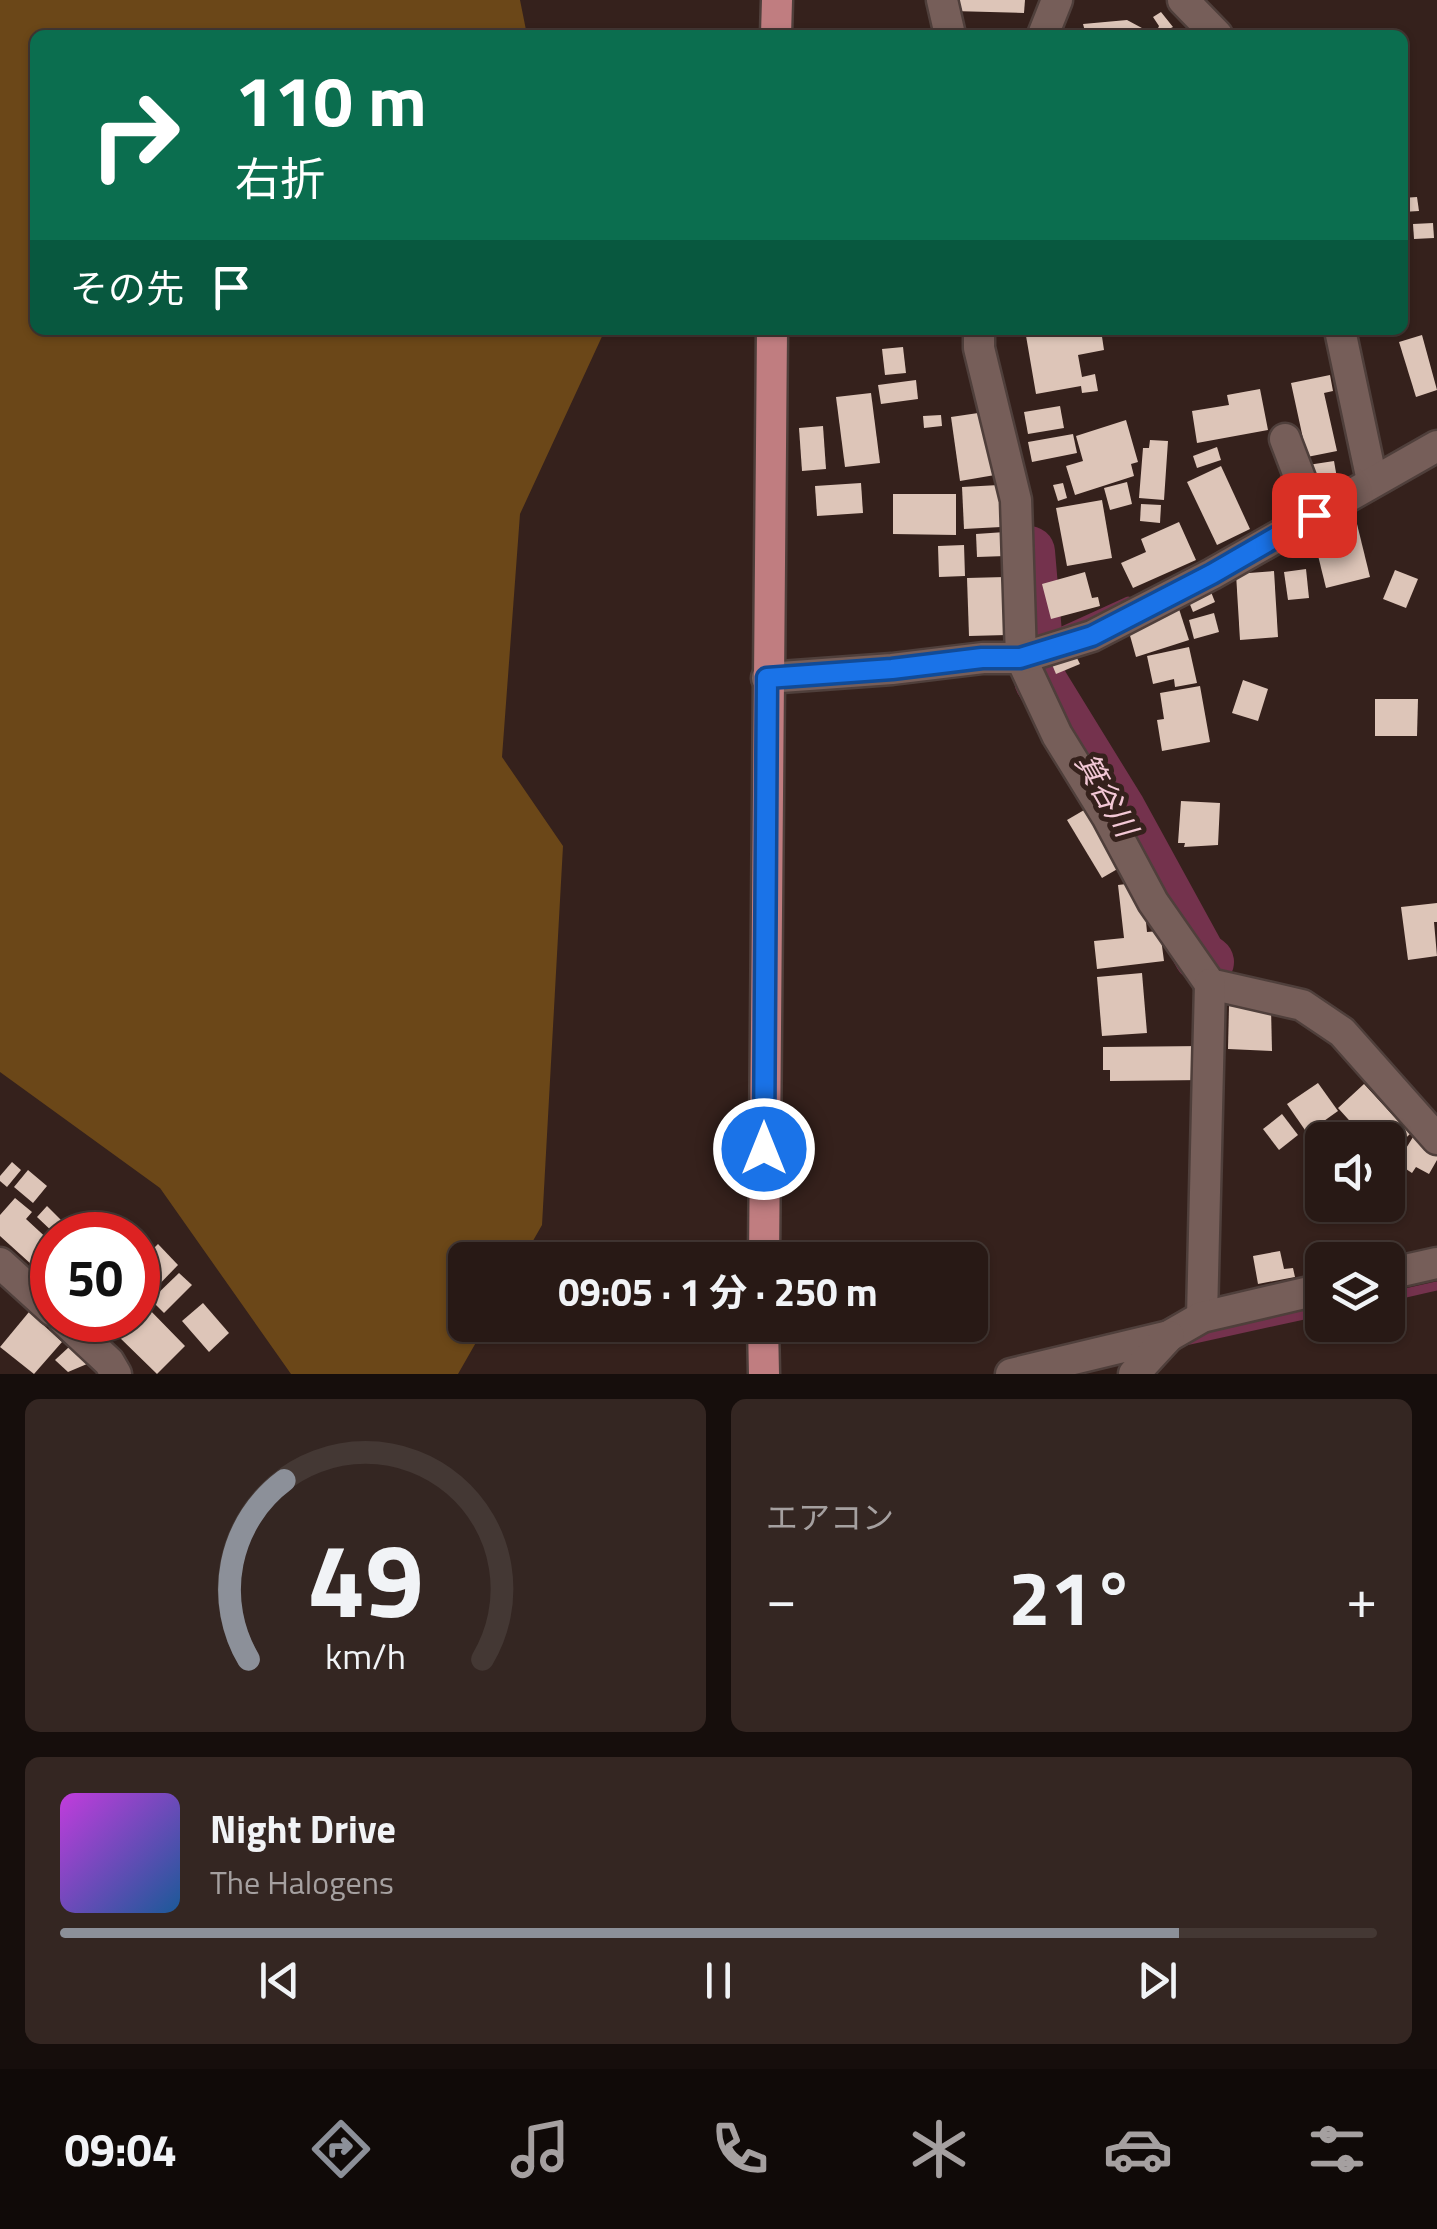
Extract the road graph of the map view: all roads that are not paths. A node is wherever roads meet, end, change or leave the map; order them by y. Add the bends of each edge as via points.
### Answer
1 (777, 0) edge
2 (942, 0) edge
3 (1057, 0) edge
4 (1182, 0) edge
5 (776, 30) edge
6 (949, 30) edge
7 (1044, 30) edge
8 (1212, 30) edge
9 (772, 335) edge
10 (980, 335) edge
11 (1341, 335) edge
12 (1285, 439) dead end
13 (1437, 446) edge
14 (1372, 482) junction
15 (1314, 515) junction
16 (1020, 658) junction
17 (767, 678) junction
18 (1210, 984) junction
19 (1437, 1139) edge
20 (764, 1242) edge
21 (0, 1263) edge
22 (1437, 1263) edge
23 (1405, 1270) edge
24 (30, 1290) edge
25 (1305, 1293) edge
26 (1202, 1316) junction
27 (1169, 1336) junction
28 (88, 1342) edge
29 (764, 1342) edge
30 (116, 1374) edge
31 (764, 1374) edge
32 (1011, 1374) edge
33 (1134, 1374) edge

1 - 5 main road
2 - 6 street
3 - 7 street
4 - 8 street
9 - 17 main road
10 - 16 street via 1016,500
11 - 14 street
12 - 15 street
13 - 14 street
14 - 15 street
15 - 16 street via 1092,636
16 - 17 street
16 - 18 street via 1056,735
17 - 20 main road
18 - 19 street via 1302,1005 1329,1023
18 - 26 street
21 - 24 street
22 - 23 street
25 - 26 street
26 - 27 street
27 - 32 street
27 - 33 street
28 - 30 street
29 - 31 main road

